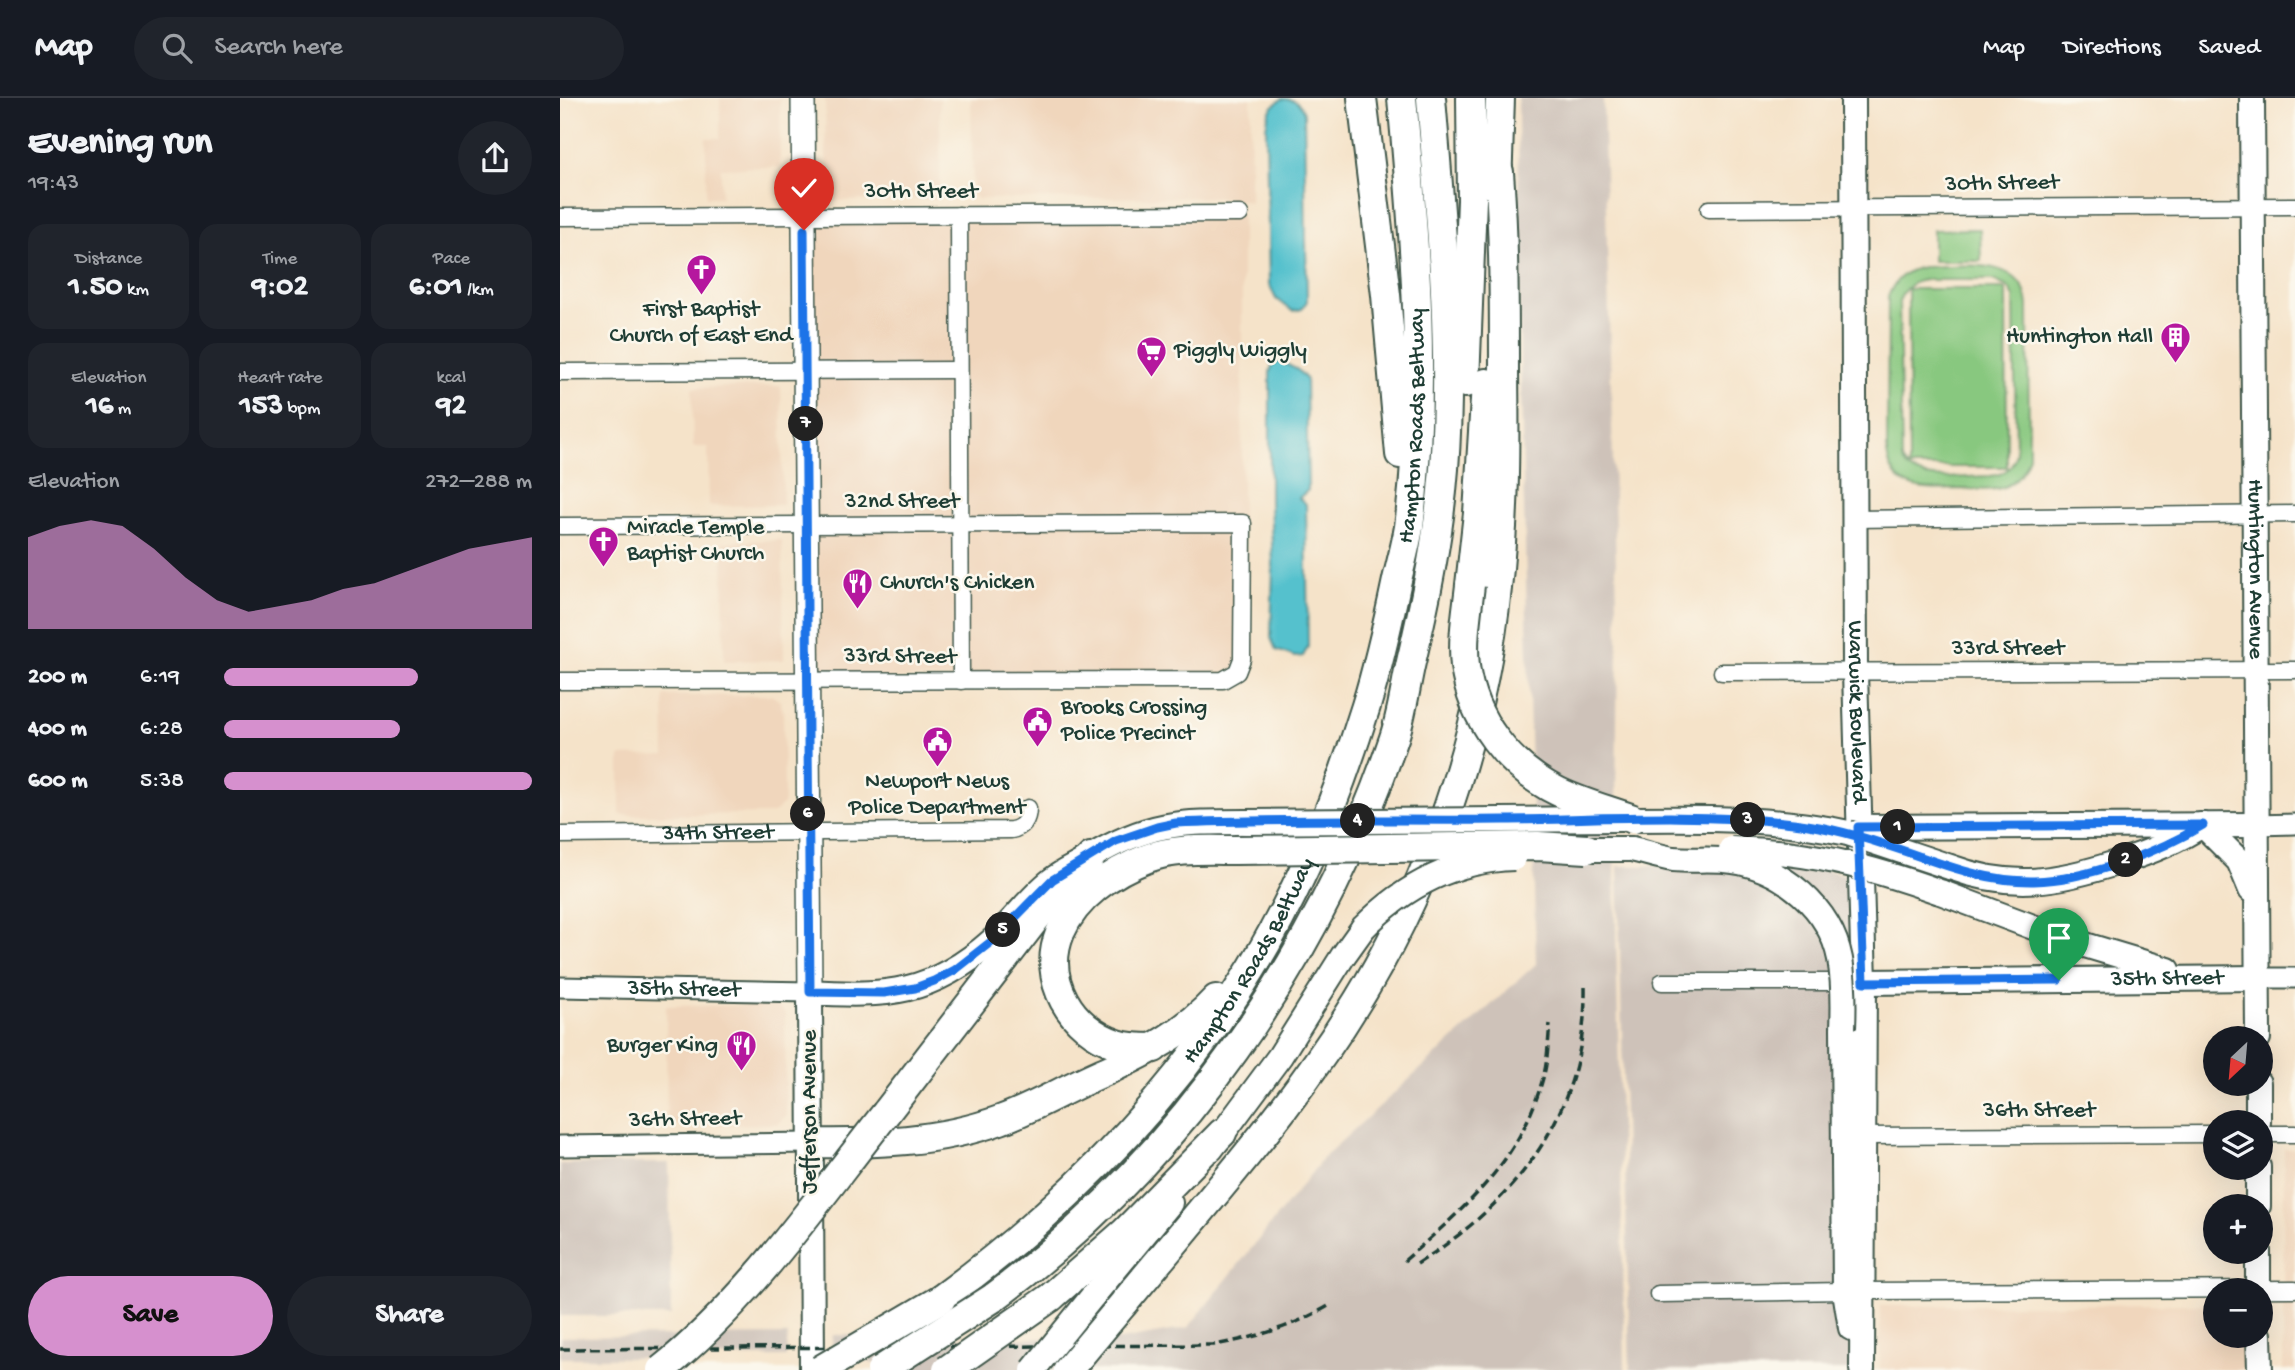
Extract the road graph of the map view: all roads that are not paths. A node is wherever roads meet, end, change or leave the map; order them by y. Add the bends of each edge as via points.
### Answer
1 (803, 98) edge
2 (1362, 98) edge
3 (1402, 98) edge
4 (1431, 98) edge
5 (1471, 98) edge
6 (1500, 98) edge
7 (1853, 98) edge
8 (2252, 98) edge
9 (1499, 172) junction
10 (2253, 206) junction
11 (2295, 206) edge
12 (1852, 208) junction
13 (1709, 209) dead end
14 (1240, 214) dead end
15 (959, 215) junction
16 (804, 216) junction
17 (560, 217) edge
18 (805, 370) junction
19 (959, 370) junction
20 (560, 372) edge
21 (2254, 514) junction
22 (2295, 514) edge
23 (1853, 519) junction
24 (960, 524) junction
25 (806, 525) junction
26 (560, 526) edge
27 (1397, 580) junction
28 (2257, 670) junction
29 (2295, 670) edge
30 (1237, 672) joint
31 (1722, 672) dead end
32 (1855, 672) junction
33 (807, 679) junction
34 (560, 681) edge
35 (961, 681) junction
36 (1394, 737) junction
37 (1028, 808) dead end
38 (1633, 818) junction
39 (2295, 824) edge
40 (2203, 825) junction
41 (2256, 825) junction
42 (1858, 827) junction
43 (808, 833) junction
44 (560, 835) edge
45 (1587, 849) junction
46 (1632, 849) junction
47 (1091, 857) junction
48 (2258, 910) junction
49 (1282, 911) junction
50 (2203, 978) junction
51 (2258, 978) junction
52 (2295, 978) edge
53 (1662, 982) dead end
54 (1864, 982) junction
55 (560, 988) edge
56 (810, 992) junction
57 (2258, 1026) edge
58 (1154, 1048) junction
59 (1222, 1133) junction
60 (2295, 1134) edge
61 (2203, 1135) edge
62 (2273, 1135) edge
63 (1864, 1136) junction
64 (810, 1143) junction
65 (560, 1146) edge
66 (2203, 1289) edge
67 (2273, 1289) edge
68 (2295, 1289) edge
69 (1854, 1291) junction
70 (1658, 1294) dead end
71 (2259, 1348) edge
72 (661, 1370) edge
73 (812, 1370) edge
74 (820, 1370) edge
75 (881, 1370) edge
76 (947, 1370) edge
77 (1033, 1370) edge
78 (1068, 1370) edge
79 (1860, 1370) edge
80 (2260, 1370) edge

1 - 16 main road, Jefferson Avenue
2 - 27 highway via 1399,433
3 - 27 highway, Hampton Roads Beltway via 1419,365 1411,503
4 - 36 highway, Hampton Roads Beltway via 1446,300 1444,468 1428,587
5 - 36 highway via 1466,364 1452,527 1426,662
6 - 9 highway
7 - 12 main road, Warwick Boulevard
8 - 10 main road, Huntington Avenue
9 - 38 highway, bridge via 1466,668 1474,700 1511,758 1545,784
9 - 78 highway, bridge via 1505,478 1502,541 1484,674 1450,798 1402,918 1339,1029 1286,1104
10 - 11 street, 30th Street
10 - 12 street, 30th Street
10 - 21 main road, Huntington Avenue
12 - 13 street, 30th Street
12 - 23 main road, Warwick Boulevard
14 - 15 street, 30th Street
15 - 16 street, 30th Street
15 - 19 street
16 - 17 street, 30th Street
16 - 18 main road, Jefferson Avenue
18 - 19 street
18 - 20 street
18 - 25 main road, Jefferson Avenue
19 - 24 street
21 - 22 street
21 - 23 street
21 - 28 main road, Huntington Avenue
23 - 32 main road, Warwick Boulevard
24 - 25 street, 32nd Street
24 - 30 street, 32nd Street via 1243,523 1242,659
24 - 35 street
25 - 26 street, 32nd Street
25 - 33 main road, Jefferson Avenue
27 - 49 highway, Hampton Roads Beltway via 1379,661 1348,760
28 - 29 street, 33rd Street
28 - 32 street, 33rd Street
28 - 41 main road, Huntington Avenue
30 - 35 street, 33rd Street via 1223,680
31 - 32 street, 33rd Street
32 - 42 main road, Warwick Boulevard
33 - 34 street, 33rd Street
33 - 35 street, 33rd Street
33 - 43 main road, Jefferson Avenue
36 - 75 highway, Hampton Roads Beltway, bridge via 1325,902 1240,1044 1182,1119 1056,1249 993,1298
37 - 43 street, 34th Street via 1026,821 1011,830
38 - 40 main road, bridge via 1784,822 1848,833 1976,876 2011,881 2067,878 2171,843
38 - 47 main road, bridge via 1176,823 1116,841
39 - 41 street
40 - 41 main road
40 - 42 main road
40 - 48 main road via 2239,861
41 - 48 main road, Huntington Avenue
42 - 54 main road, Warwick Boulevard
43 - 44 street, 34th Street
43 - 56 main road, Jefferson Avenue
45 - 46 main road
45 - 58 highway, bridge via 1234,850 1168,853 1129,867 1084,899 1066,921 1055,973 1076,1020 1119,1045
45 - 59 main road, bridge via 1498,858 1453,868 1408,890 1380,911 1343,956 1280,1056
46 - 50 main road, bridge via 1814,855 1881,871 2093,949
46 - 69 main road, bridge via 1672,859 1749,864 1796,888 1824,920 1843,977
47 - 56 main road via 1052,880 992,941 934,981 884,993
47 - 72 highway, bridge via 1050,900 755,1278
48 - 51 main road, Huntington Avenue
49 - 58 highway via 1219,996 1185,1028
49 - 74 highway, Hampton Roads Beltway, bridge via 1254,965 1187,1062 1135,1126 1058,1205 940,1298
50 - 51 main road, 35th Street
50 - 54 main road, 35th Street
51 - 52 street, 35th Street
51 - 57 main road, Huntington Avenue
53 - 54 street, 35th Street
54 - 63 main road, Warwick Boulevard
55 - 56 street, 35th Street
56 - 64 main road, Jefferson Avenue
58 - 64 highway via 984,1125 921,1138
59 - 76 highway, bridge via 1159,1199 1051,1297
59 - 77 main road, bridge via 1195,1173
60 - 62 street
61 - 63 street, 36th Street
63 - 69 main road, Warwick Boulevard
64 - 65 street, 36th Street
64 - 73 main road, Jefferson Avenue
66 - 69 street
67 - 68 street
69 - 70 street
69 - 79 main road
71 - 80 main road

